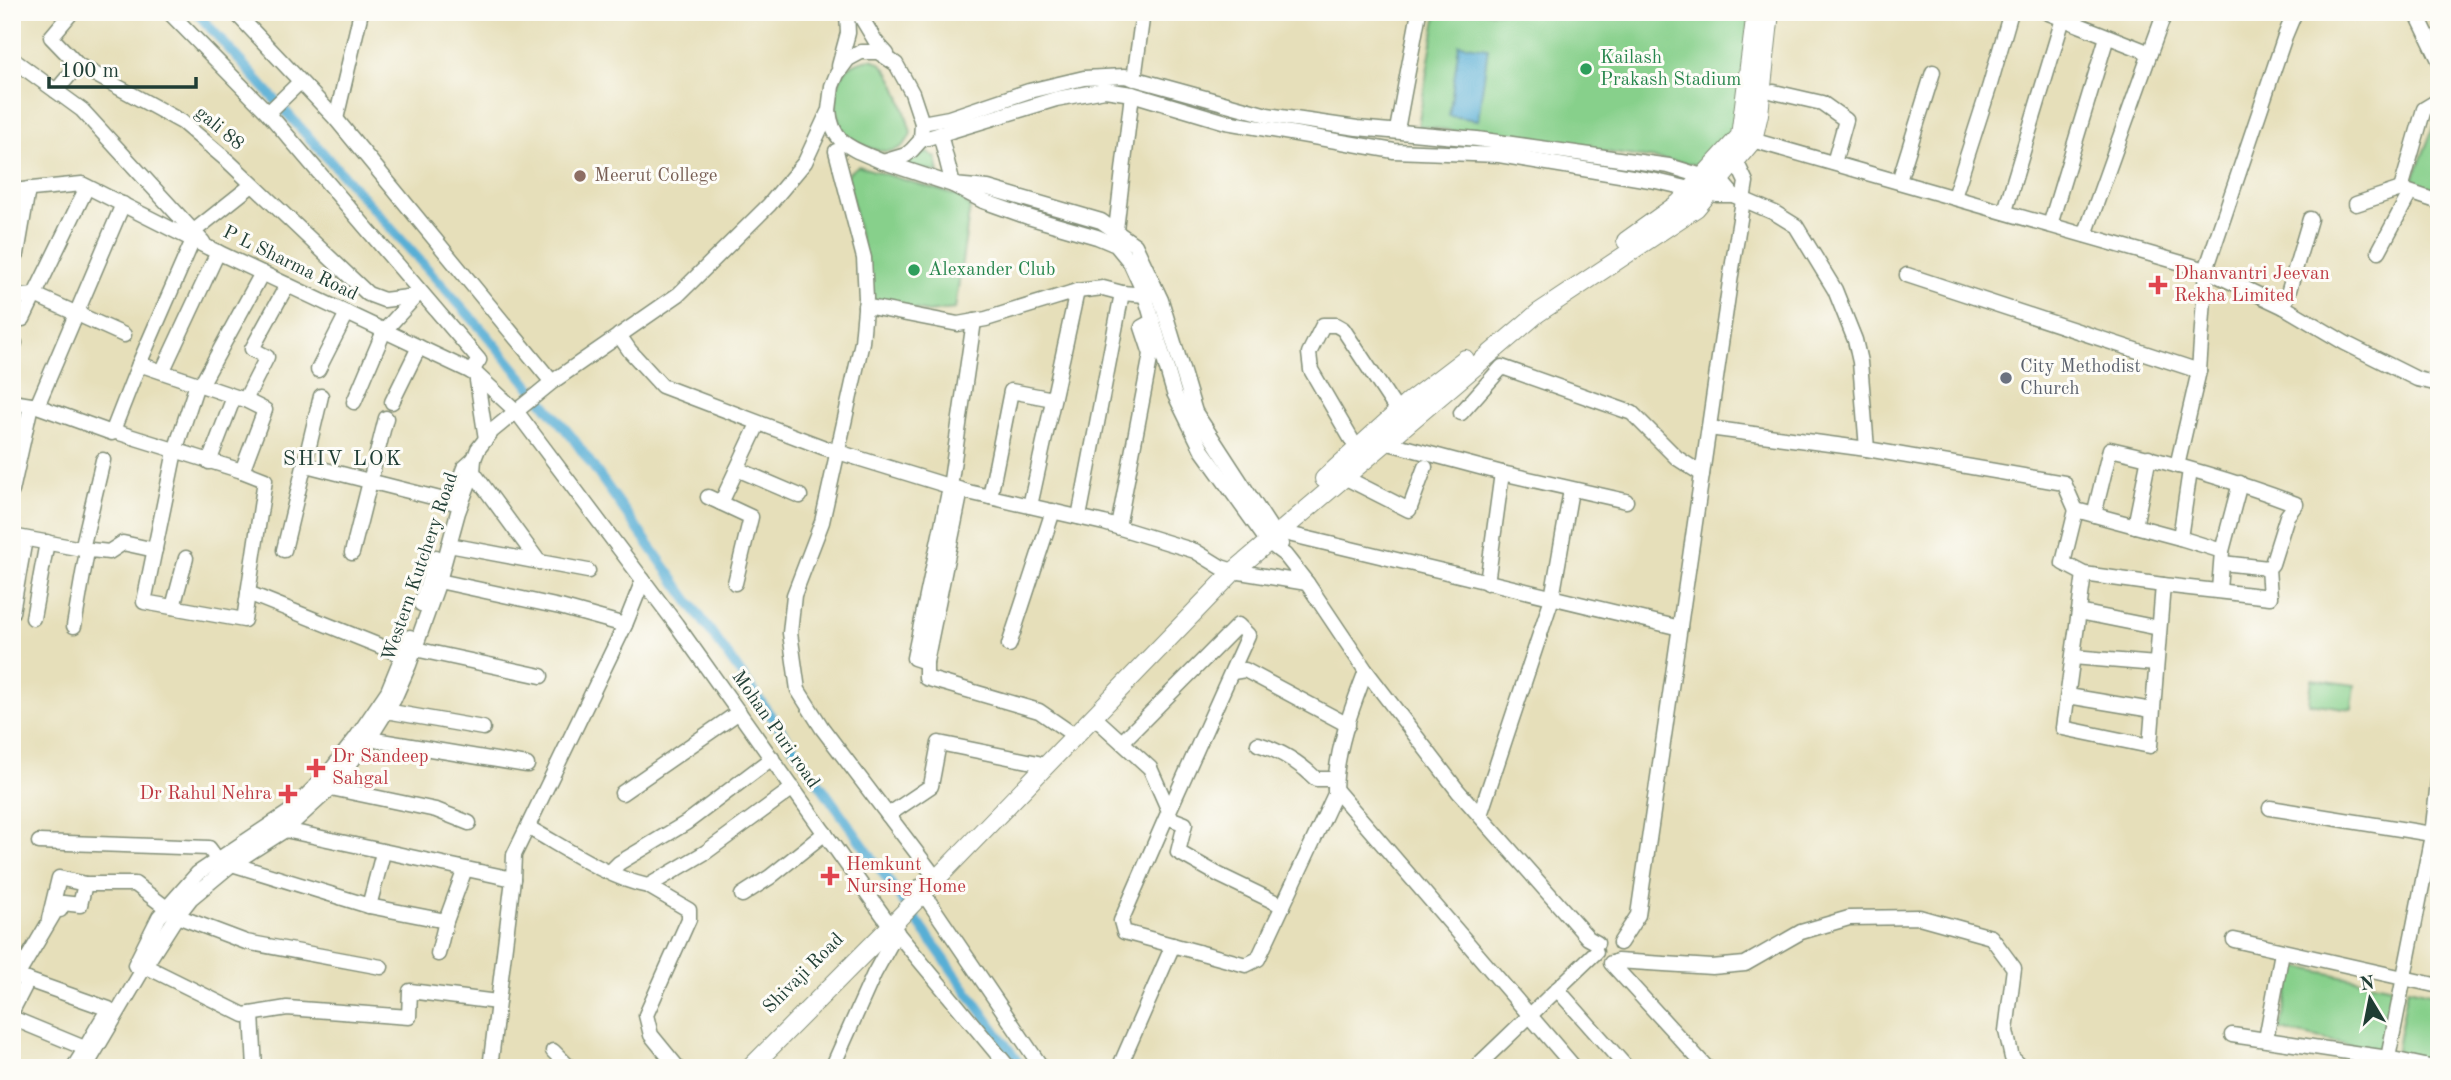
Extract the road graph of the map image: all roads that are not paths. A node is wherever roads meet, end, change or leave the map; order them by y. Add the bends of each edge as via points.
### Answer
1 (72, 12) edge
2 (169, 12) edge
3 (235, 12) edge
4 (361, 12) edge
5 (847, 12) edge
6 (858, 12) edge
7 (1143, 12) edge
8 (1419, 12) edge
9 (1756, 12) edge
10 (1770, 12) edge
11 (2011, 12) edge
12 (2046, 12) edge
13 (2165, 12) edge
14 (2295, 12) edge
15 (2416, 12) edge
16 (2064, 15) edge
17 (2107, 37) junction
18 (1759, 46) junction
19 (2150, 53) junction
20 (890, 58) junction
21 (12, 59) edge
22 (2439, 60) edge
23 (78, 65) junction
24 (1933, 72) dead end
25 (837, 74) junction
26 (300, 82) junction
27 (1133, 86) junction
28 (56, 91) junction
29 (1774, 92) dead end
30 (2439, 100) edge
31 (829, 110) junction
32 (268, 113) junction
33 (336, 119) junction
34 (922, 123) junction
35 (1397, 130) junction
36 (940, 134) junction
37 (1746, 138) junction
38 (921, 140) junction
39 (857, 150) junction
40 (836, 151) junction
41 (1736, 160) junction
42 (805, 162) junction
43 (883, 162) junction
44 (1834, 163) junction
45 (1899, 181) junction
46 (252, 185) junction
47 (953, 185) junction
48 (1706, 185) junction
49 (87, 187) junction
50 (28, 189) junction
51 (12, 191) edge
52 (2406, 191) junction
53 (1954, 197) junction
54 (1739, 198) junction
55 (2439, 202) edge
56 (123, 204) junction
57 (2356, 204) dead end
58 (2005, 211) junction
59 (2310, 219) dead end
60 (2050, 225) junction
61 (193, 235) junction
62 (2085, 235) junction
63 (1115, 237) junction
64 (214, 250) junction
65 (2379, 251) dead end
66 (14, 258) edge
67 (2206, 270) junction
68 (262, 273) junction
69 (1907, 275) dead end
70 (287, 285) junction
71 (1077, 291) junction
72 (1122, 293) junction
73 (35, 295) junction
74 (1145, 295) junction
75 (12, 297) edge
76 (865, 306) junction
77 (2284, 307) junction
78 (76, 313) junction
79 (347, 313) junction
80 (23, 319) dead end
81 (974, 321) junction
82 (1153, 321) junction
83 (384, 331) junction
84 (124, 335) dead end
85 (619, 335) junction
86 (419, 347) junction
87 (1481, 360) junction
88 (139, 364) junction
89 (1502, 367) junction
90 (163, 370) junction
91 (318, 370) dead end
92 (2200, 371) junction
93 (474, 373) junction
94 (199, 384) junction
95 (2439, 384) edge
96 (548, 385) junction
97 (321, 396) dead end
98 (240, 399) junction
99 (1053, 400) junction
100 (12, 402) edge
101 (354, 402) dead end
102 (392, 402) dead end
103 (34, 406) junction
104 (516, 411) junction
105 (1398, 412) junction
106 (1461, 413) dead end
107 (386, 418) dead end
108 (758, 424) junction
109 (1709, 428) junction
110 (113, 430) junction
111 (486, 439) junction
112 (1385, 442) junction
113 (1357, 449) junction
114 (1867, 449) junction
115 (175, 452) junction
116 (838, 452) junction
117 (2149, 457) junction
118 (103, 460) dead end
119 (209, 462) junction
120 (306, 465) junction
121 (474, 466) junction
122 (1425, 467) dead end
123 (2183, 468) junction
124 (737, 469) junction
125 (242, 471) junction
126 (1502, 473) junction
127 (1702, 474) junction
128 (1344, 477) junction
129 (370, 481) junction
130 (2240, 483) junction
131 (956, 489) junction
132 (1571, 490) junction
133 (12, 491) edge
134 (800, 496) dead end
135 (990, 497) junction
136 (1626, 501) dead end
137 (452, 502) junction
138 (1030, 506) junction
139 (2076, 510) junction
140 (1053, 511) junction
141 (2094, 514) junction
142 (1079, 517) junction
143 (2135, 526) junction
144 (1118, 527) junction
145 (1272, 535) junction
146 (19, 537) edge
147 (2180, 538) junction
148 (47, 542) junction
149 (449, 545) junction
150 (82, 549) junction
151 (155, 550) junction
152 (284, 550) dead end
153 (352, 553) dead end
154 (2222, 557) junction
155 (186, 558) dead end
156 (539, 562) junction
157 (2268, 568) junction
158 (1229, 570) junction
159 (588, 572) dead end
160 (2084, 574) junction
161 (643, 580) junction
162 (439, 582) junction
163 (735, 583) dead end
164 (1307, 583) junction
165 (1487, 583) junction
166 (2163, 585) junction
167 (2219, 590) junction
168 (248, 593) junction
169 (1552, 598) junction
170 (173, 607) junction
171 (12, 612) edge
172 (2079, 612) junction
173 (33, 618) dead end
174 (625, 625) junction
175 (74, 626) dead end
176 (1680, 628) junction
177 (2159, 628) junction
178 (1009, 645) dead end
179 (409, 652) junction
180 (2073, 657) junction
181 (2156, 664) junction
182 (1233, 671) junction
183 (1366, 671) junction
184 (541, 676) dead end
185 (2068, 696) junction
186 (2152, 710) junction
187 (386, 711) junction
188 (738, 712) junction
189 (1093, 716) junction
190 (1348, 725) junction
191 (482, 728) dead end
192 (1068, 731) junction
193 (369, 739) junction
194 (1122, 742) junction
195 (1258, 744) dead end
196 (772, 758) junction
197 (1038, 762) junction
198 (527, 765) dead end
199 (2439, 773) edge
200 (1335, 784) junction
201 (331, 788) junction
202 (793, 788) junction
203 (622, 793) dead end
204 (2270, 808) dead end
205 (1168, 814) junction
206 (888, 815) junction
207 (1480, 815) junction
208 (469, 822) dead end
209 (529, 828) junction
210 (285, 830) junction
211 (825, 833) junction
212 (2435, 835) edge
213 (972, 836) junction
214 (39, 842) dead end
215 (383, 853) junction
216 (217, 859) junction
217 (232, 864) junction
218 (465, 869) junction
219 (610, 872) junction
220 (513, 879) junction
221 (85, 884) junction
222 (648, 886) junction
223 (922, 887) junction
224 (742, 895) dead end
225 (369, 906) junction
226 (1283, 906) junction
227 (171, 911) junction
228 (446, 921) junction
229 (895, 921) junction
230 (48, 923) junction
231 (2234, 940) dead end
232 (1620, 943) junction
233 (1173, 945) junction
234 (1596, 948) junction
235 (2282, 952) junction
236 (438, 954) dead end
237 (1614, 962) junction
238 (145, 966) junction
239 (381, 967) dead end
240 (2403, 979) junction
241 (28, 980) junction
242 (2439, 986) edge
243 (1557, 989) junction
244 (497, 1002) junction
245 (109, 1009) junction
246 (12, 1011) edge
247 (252, 1014) junction
248 (1530, 1015) junction
249 (12, 1018) edge
250 (2232, 1034) dead end
251 (2266, 1039) junction
252 (87, 1049) junction
253 (552, 1051) dead end
254 (2387, 1063) edge
255 (73, 1068) edge
256 (85, 1068) edge
257 (255, 1068) edge
258 (490, 1068) edge
259 (570, 1068) edge
260 (677, 1068) edge
261 (740, 1068) edge
262 (750, 1068) edge
263 (832, 1068) edge
264 (1009, 1068) edge
265 (1042, 1068) edge
266 (1119, 1068) edge
267 (1475, 1068) edge
268 (1575, 1068) edge
269 (1627, 1068) edge
270 (1707, 1068) edge
271 (2023, 1068) edge
272 (2434, 1068) edge

1 - 23 street, gali 88 via 51,37
2 - 32 street
3 - 26 street
4 - 33 street
5 - 25 street via 848,33
6 - 20 street
7 - 27 street
8 - 35 street
9 - 18 main road
10 - 18 main road
11 - 53 street
12 - 16 street
13 - 19 street
14 - 67 street
15 - 22 street
16 - 17 street
16 - 58 street
17 - 19 street
17 - 60 street
18 - 37 main road via 1759,114
19 - 62 street
20 - 25 street via 861,52 848,59
20 - 34 street via 907,82
21 - 28 street, P L Sharma Road
23 - 28 street
23 - 46 street, gali 88 via 182,122
24 - 45 street
25 - 31 street
26 - 32 street
26 - 33 street
27 - 34 street via 1125,76 1084,78
27 - 35 street via 1267,115
27 - 36 street via 1056,99
27 - 48 street via 1226,122 1394,151 1499,155
27 - 63 street
28 - 61 street, P L Sharma Road via 82,110
29 - 44 street via 1822,103 1846,120
30 - 52 street via 2424,109
31 - 39 street via 833,131
31 - 42 street, Western Kutchery Road
32 - 93 street via 479,360
33 - 96 street
34 - 38 street
35 - 48 street via 1669,166
36 - 38 street
36 - 47 street
37 - 41 main road
37 - 44 street
37 - 48 main road
38 - 43 street via 906,155
39 - 40 street
39 - 43 street
40 - 42 street
40 - 76 street via 864,258
41 - 48 main road
41 - 54 street via 1746,182
42 - 85 street, Western Kutchery Road via 679,295
43 - 47 street
44 - 45 street
45 - 53 street
46 - 61 street
46 - 83 street, gali 88 via 368,293 384,300 416,296
47 - 63 street via 1005,209
48 - 54 street
48 - 87 main road via 1696,208 1538,313
48 - 105 main road via 1528,310
49 - 50 street
49 - 56 street, P L Sharma Road
49 - 73 street
50 - 51 street
50 - 66 street
52 - 55 street
52 - 57 street
52 - 65 street
53 - 58 street
54 - 109 street
54 - 114 street via 1796,226 1835,290 1860,362
56 - 61 street, P L Sharma Road
56 - 78 street
58 - 60 street
59 - 77 street
60 - 62 street
61 - 64 street, P L Sharma Road
61 - 88 street
62 - 67 street
63 - 74 street
63 - 145 street via 1135,245 1147,265 1195,412
64 - 68 street, P L Sharma Road
64 - 90 street
67 - 77 street
67 - 92 street
68 - 70 street, P L Sharma Road
68 - 94 street
69 - 92 street
70 - 79 street, P L Sharma Road
70 - 98 street via 252,349 267,357
71 - 72 street via 1103,288
71 - 81 street
71 - 99 street
72 - 74 street
72 - 142 street
73 - 75 street
73 - 78 street
73 - 80 street
74 - 82 street
76 - 81 street via 958,324
76 - 116 street via 862,342
77 - 95 street via 2417,379
78 - 84 street
78 - 103 street
79 - 83 street, P L Sharma Road
79 - 91 street
81 - 131 street
82 - 144 street via 1142,327 1151,354
82 - 145 street via 1174,393 1202,450
83 - 86 street, P L Sharma Road
83 - 101 street
85 - 96 street, Western Kutchery Road
85 - 108 street via 662,386
86 - 93 street, P L Sharma Road
86 - 102 street
87 - 89 street
87 - 112 main road
88 - 90 street
88 - 110 street
89 - 106 street
89 - 127 street via 1632,413 1677,458
90 - 94 street
92 - 123 street
93 - 104 street, P L Sharma Road
93 - 111 street
94 - 98 street
94 - 115 street
96 - 104 street, Western Kutchery Road
97 - 120 street
98 - 119 street
98 - 125 street via 265,410
99 - 135 street via 1011,391
99 - 138 street
100 - 103 street
103 - 110 street
103 - 133 street
104 - 111 street, Western Kutchery Road
104 - 161 street, Mohan Puri road
105 - 113 main road
105 - 113 street via 1343,329 1323,325 1309,353 1311,370
107 - 129 street
108 - 116 street
108 - 124 street
109 - 114 street
109 - 127 street
110 - 115 street
111 - 121 street, Western Kutchery Road
112 - 126 street
112 - 128 main road
113 - 145 main road
114 - 139 street via 2064,483
115 - 119 street
115 - 151 street
116 - 131 street
116 - 206 street via 822,522 794,595 790,634 798,690
117 - 123 street
117 - 141 street via 2110,449
117 - 143 street
118 - 150 street
119 - 125 street
120 - 129 street
120 - 152 street
121 - 137 street via 464,468
121 - 149 street, Western Kutchery Road
121 - 156 street
122 - 128 street via 1409,510
123 - 130 street
123 - 147 street
124 - 134 street
124 - 163 street via 714,500 751,517
125 - 168 street via 265,480
126 - 132 street
126 - 165 street
127 - 176 street
128 - 145 main road
129 - 137 street
129 - 153 street
130 - 154 street
130 - 157 street via 2296,504
131 - 135 street
131 - 192 street via 926,678 1039,710
132 - 136 street
132 - 169 street
135 - 138 street
137 - 179 street
138 - 140 street
139 - 141 street
139 - 160 street via 2063,563
140 - 142 street
140 - 178 street
141 - 143 street
142 - 144 street
143 - 147 street
144 - 158 street via 1195,551
145 - 158 main road
145 - 164 street
145 - 165 street
146 - 148 street
146 - 171 street
147 - 154 street
148 - 150 street
148 - 173 street
149 - 156 street
149 - 162 street, Western Kutchery Road
150 - 151 street via 109,552 123,543
150 - 175 street via 87,551
151 - 170 street via 144,602
154 - 157 street
154 - 167 street
155 - 170 street
156 - 159 street
157 - 167 street via 2270,597
158 - 164 street
158 - 189 main road
158 - 192 main road
160 - 166 street
160 - 172 street
161 - 174 street
161 - 188 street, Mohan Puri road
162 - 174 street
162 - 179 street, Western Kutchery Road
164 - 183 street
165 - 169 street
166 - 167 street
166 - 177 street
168 - 170 street via 244,620
168 - 179 street
169 - 176 street
169 - 207 street
172 - 177 street
172 - 180 street
174 - 209 street
176 - 232 street via 1637,915
177 - 181 street
179 - 184 street
179 - 187 street, Western Kutchery Road
179 - 216 street via 388,691 328,775 291,811
180 - 181 street
180 - 185 street
181 - 186 street
182 - 190 street via 1245,670
182 - 194 street via 1248,635 1238,625
182 - 205 street
183 - 190 street
183 - 207 street
185 - 186 street
185 - 186 street via 2063,728 2150,746
187 - 191 street
187 - 193 street, Western Kutchery Road
188 - 196 street, Mohan Puri road
188 - 203 street
189 - 194 street
189 - 213 main road
190 - 200 street
192 - 197 main road
193 - 198 street
193 - 201 street, Western Kutchery Road
194 - 205 street via 1150,768
195 - 200 street via 1278,750 1316,779
196 - 202 street, Mohan Puri road
196 - 219 street via 686,823
197 - 206 street via 939,743 931,786
197 - 213 main road
199 - 212 street
200 - 226 street via 1335,794
200 - 248 street
201 - 208 street via 436,810
201 - 210 street, Western Kutchery Road
202 - 211 street, Mohan Puri road
202 - 222 street via 706,852
204 - 212 street
205 - 226 street via 1185,824 1178,852
205 - 233 street via 1121,920 1124,932
206 - 223 street
207 - 234 street
209 - 219 street
209 - 220 street via 514,855
210 - 215 street
210 - 217 street, Western Kutchery Road
211 - 224 street
211 - 229 street, Mohan Puri road
212 - 240 street
213 - 223 main road
214 - 216 street via 209,848
215 - 218 street
215 - 225 street
216 - 227 street via 198,873
217 - 225 street
217 - 227 street, Western Kutchery Road
218 - 220 street
218 - 228 street
219 - 222 street
220 - 244 street
221 - 227 street via 135,884
221 - 230 street via 79,905 63,903
221 - 230 street via 59,878
222 - 260 street via 689,910 646,1016 651,1035
223 - 229 main road
223 - 265 street
225 - 228 street
226 - 233 street via 1258,959 1246,965
227 - 238 street, Western Kutchery Road
227 - 239 street via 246,942
227 - 245 street via 159,916
228 - 236 street
229 - 261 main road, Shivaji Road
229 - 262 main road
229 - 263 street
229 - 264 street, Mohan Puri road
230 - 241 street via 20,971 19,976
231 - 235 street
232 - 234 street via 1607,937
232 - 237 street via 1622,953
233 - 266 street
234 - 237 street via 1600,961
234 - 243 street
235 - 240 street
235 - 251 street
237 - 270 street
237 - 271 street via 1712,967 1745,964 1801,932 1849,918 1919,917 1991,937 2014,968 2006,1031 2012,1058
238 - 247 street via 244,1015
238 - 256 street, Western Kutchery Road
240 - 242 street
240 - 254 street
241 - 245 street
241 - 246 street
243 - 248 street
243 - 269 street
244 - 247 street via 410,991 408,1017 287,1008
244 - 258 street
245 - 252 street
247 - 257 street
248 - 267 street
248 - 268 street
249 - 252 street
250 - 251 street
251 - 254 street
252 - 255 street
253 - 259 street
254 - 272 street

